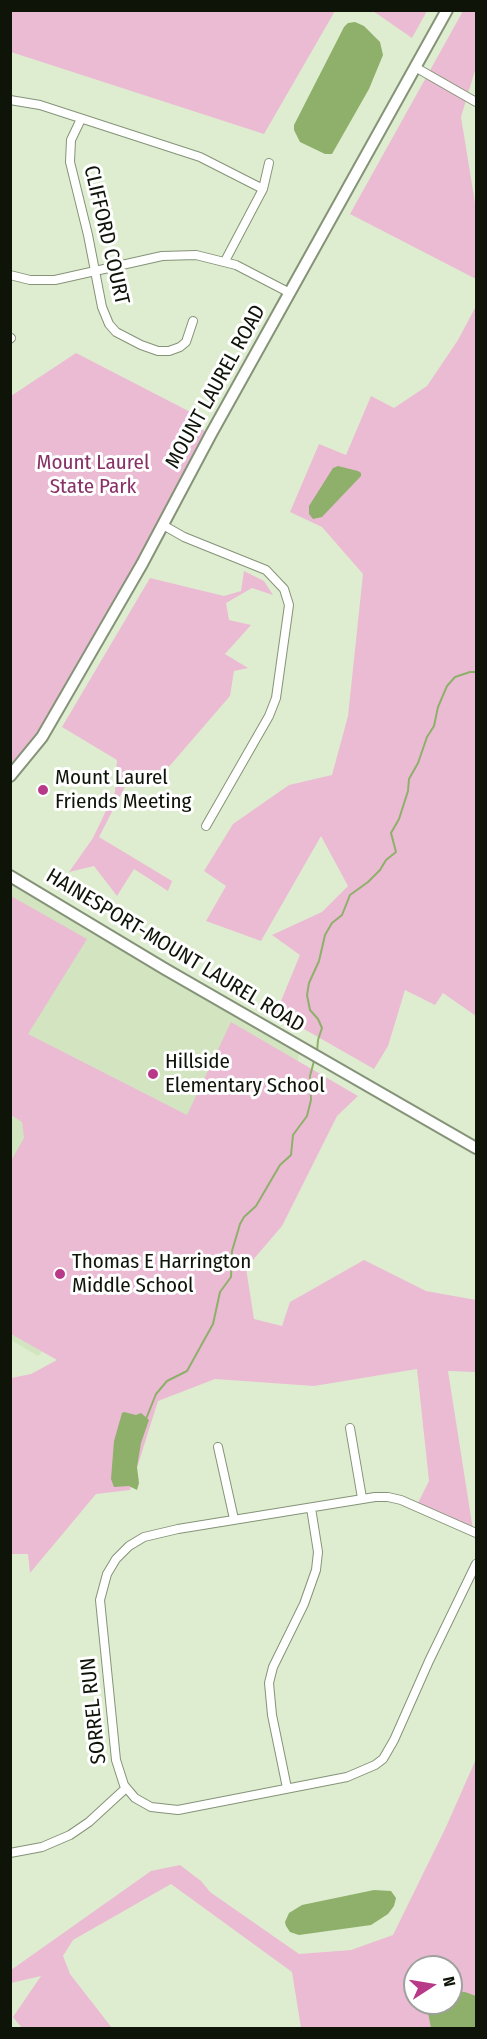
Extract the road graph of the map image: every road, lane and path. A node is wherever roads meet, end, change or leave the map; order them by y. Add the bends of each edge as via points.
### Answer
1 (447, 10) edge
2 (415, 67) junction
3 (10, 100) edge
4 (477, 102) edge
5 (81, 118) junction
6 (269, 164) dead end
7 (263, 189) junction
8 (225, 261) junction
9 (94, 272) junction
10 (10, 275) edge
11 (290, 292) junction
12 (193, 321) dead end
13 (163, 525) junction
14 (10, 776) edge
15 (206, 826) dead end
16 (10, 876) edge
17 (477, 1148) edge
18 (350, 1428) dead end
19 (218, 1447) dead end
20 (362, 1498) junction
21 (311, 1508) junction
22 (234, 1519) junction
23 (477, 1533) edge
24 (477, 1564) edge
25 (126, 1788) junction
26 (287, 1788) junction
27 (10, 1853) edge

1 - 2 main road, MOUNT LAUREL ROAD
2 - 4 street
2 - 11 main road, MOUNT LAUREL ROAD
3 - 5 street
5 - 7 street via 207,160
5 - 9 street, CLIFFORD COURT via 69,156
6 - 7 street
7 - 8 street
8 - 9 street via 174,255
8 - 11 street
9 - 10 street via 43,281
9 - 12 street, CLIFFORD COURT via 109,324 131,340 158,351 174,350 186,342
11 - 13 main road, MOUNT LAUREL ROAD
13 - 14 main road, MOUNT LAUREL ROAD via 42,737
13 - 15 street via 266,570 284,588 289,605 276,698
16 - 17 main road, HAINESPORT-MOUNT LAUREL ROAD
18 - 20 street
19 - 22 street
20 - 21 street, SORREL RUN
20 - 23 street, SORREL RUN via 395,1498
21 - 22 street, SORREL RUN
21 - 26 street via 318,1552 316,1570 269,1683
22 - 25 street, SORREL RUN via 144,1537 122,1552 107,1574 101,1609 116,1760
24 - 26 street, SORREL RUN via 383,1758 357,1774
25 - 26 street, SORREL RUN via 143,1803 169,1810
25 - 27 street via 70,1835 42,1847

